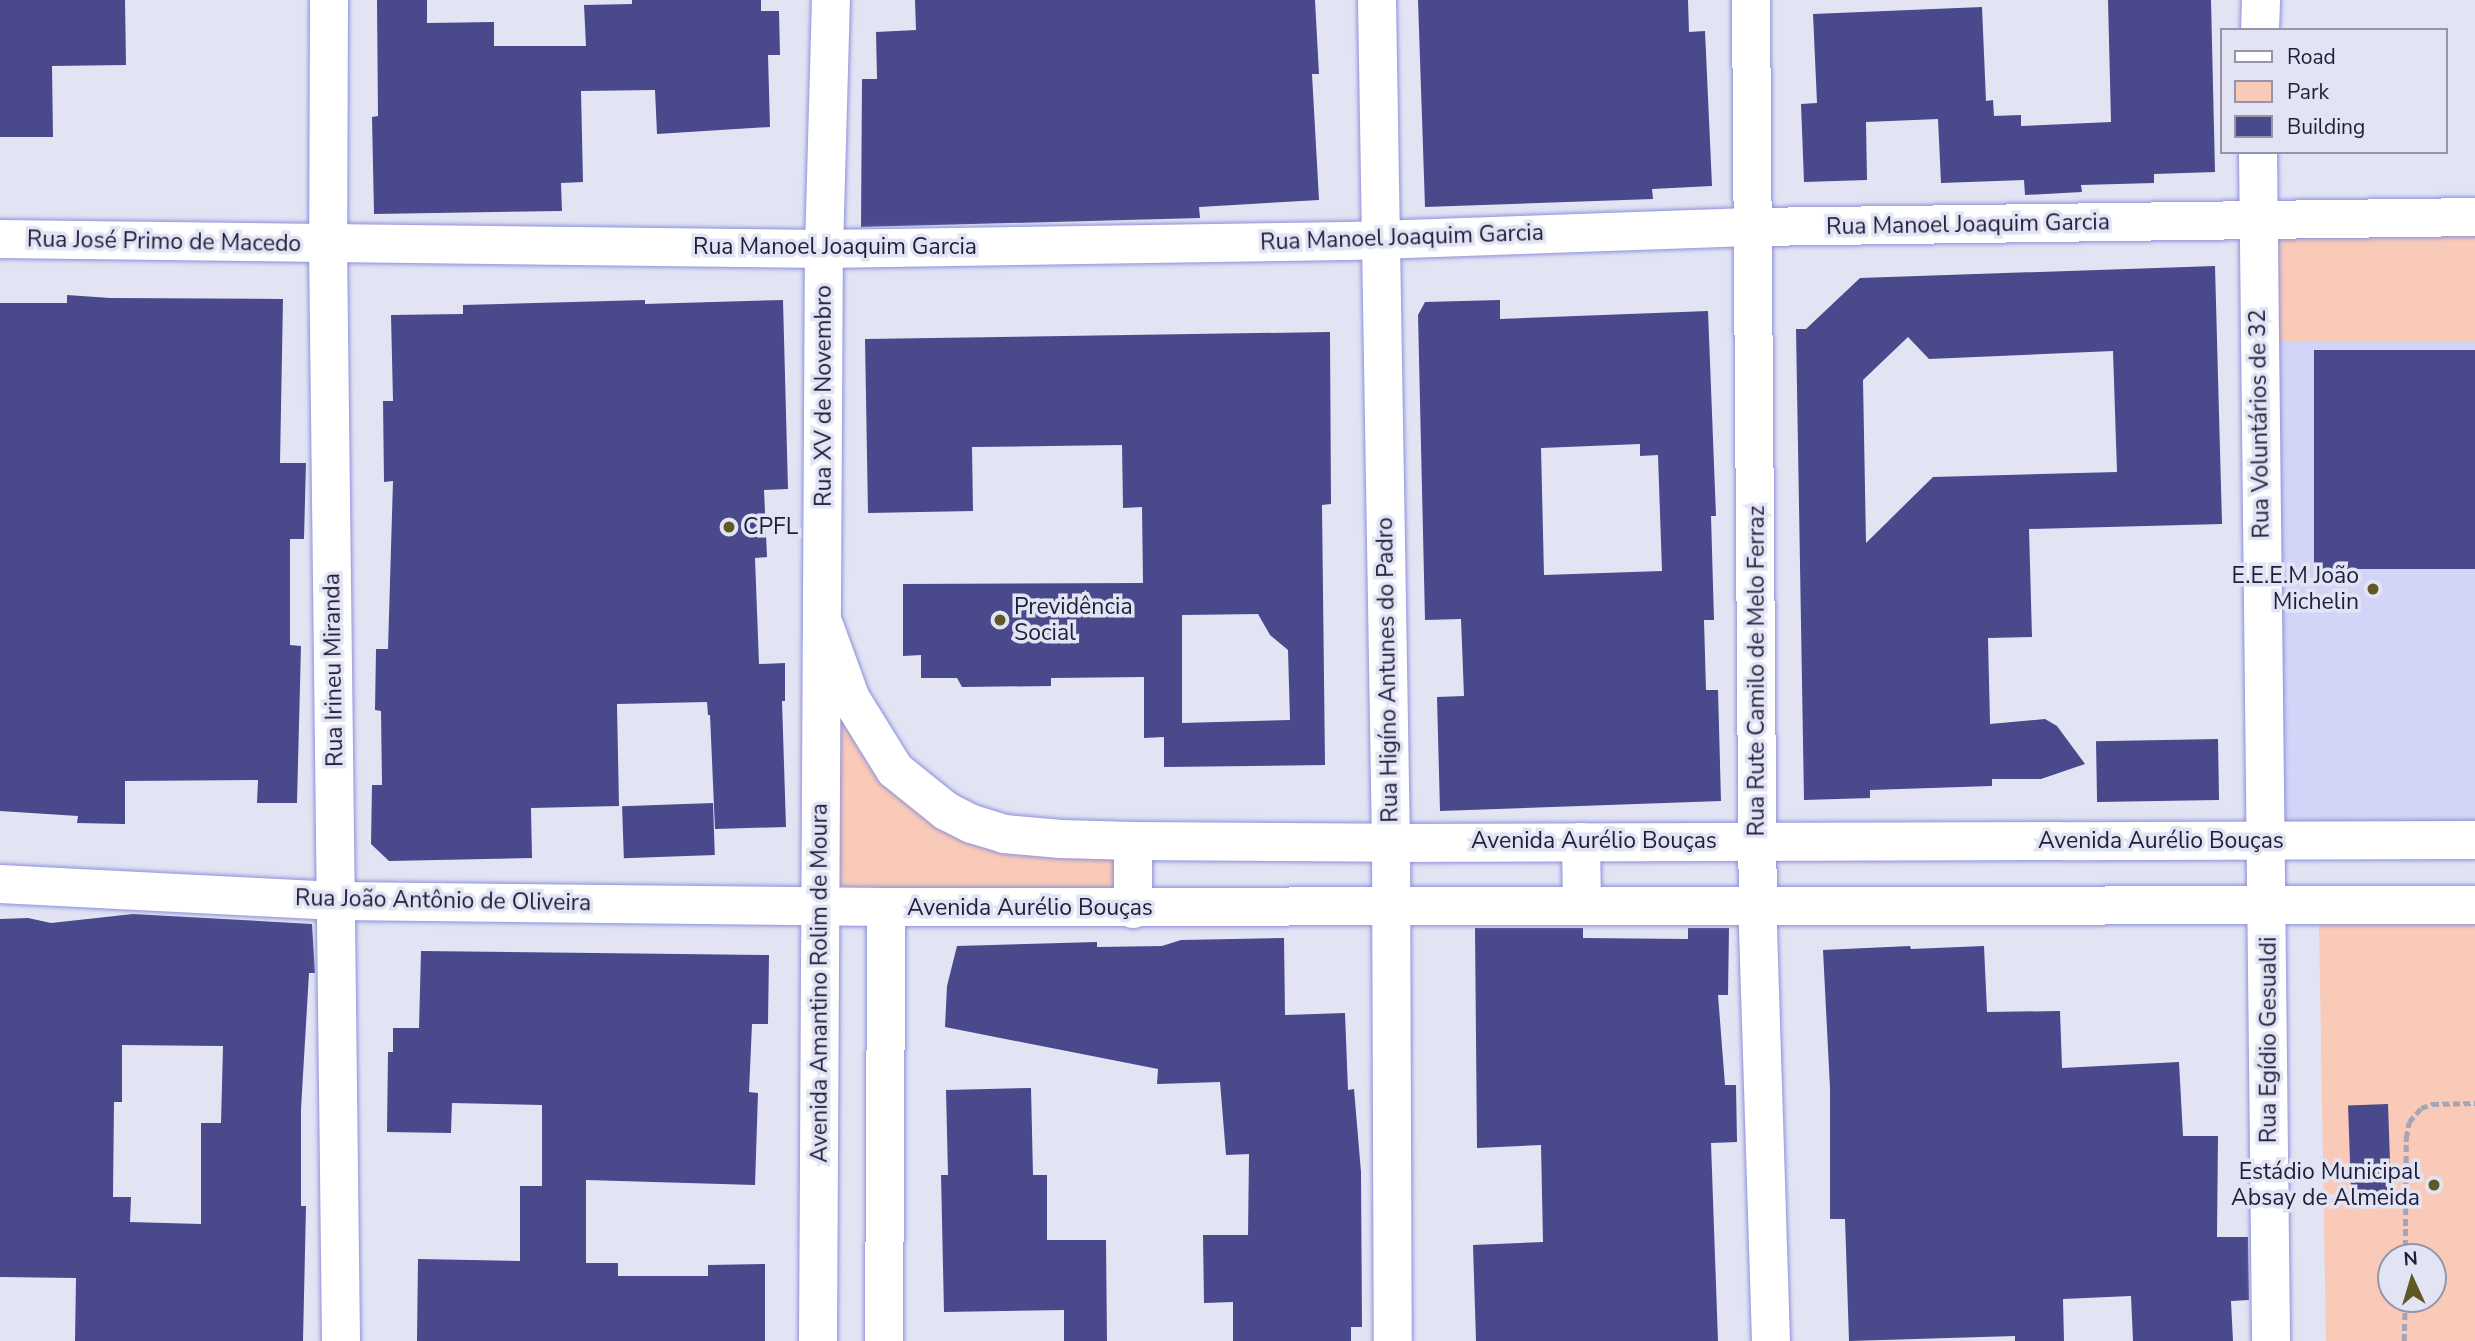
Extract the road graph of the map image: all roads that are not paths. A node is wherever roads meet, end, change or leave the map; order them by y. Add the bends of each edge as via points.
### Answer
1 (329, 0) edge
2 (831, 0) edge
3 (1377, 0) edge
4 (1751, 0) edge
5 (2261, 0) edge
6 (2260, 28) edge
7 (2258, 154) edge
8 (2475, 217) edge
9 (2257, 222) junction
10 (1753, 227) junction
11 (0, 239) edge
12 (1382, 239) junction
13 (328, 245) junction
14 (824, 249) junction
15 (824, 625) junction
16 (1759, 840) junction
17 (2475, 840) edge
18 (1133, 841) junction
19 (2266, 841) junction
20 (1581, 842) junction
21 (1391, 843) junction
22 (0, 884) edge
23 (337, 901) junction
24 (1758, 904) junction
25 (1391, 905) junction
26 (1582, 905) junction
27 (2475, 905) edge
28 (2267, 906) junction
29 (819, 907) junction
30 (887, 907) junction
31 (1133, 909) junction
32 (341, 1341) edge
33 (818, 1341) edge
34 (884, 1341) edge
35 (1393, 1341) edge
36 (1771, 1341) edge
37 (2271, 1341) edge

1 - 13 street, Rua Irineu Miranda
2 - 14 street, Rua XV de Novembro
3 - 12 street, Rua Higíno Antunes do Padro
4 - 10 street, Rua Rute Camilo de Melo Ferraz
5 - 6 street
7 - 9 street, Rua Voluntários de 32
8 - 9 street, Rua Manoel Joaquim Garcia
9 - 10 street, Rua Manoel Joaquim Garcia
9 - 19 street, Rua Voluntários de 32
10 - 12 street, Rua Manoel Joaquim Garcia
10 - 16 street, Rua Rute Camilo de Melo Ferraz
11 - 13 street, Rua José Primo de Macedo
12 - 14 street, Rua Manoel Joaquim Garcia
12 - 21 street, Rua Higíno Antunes do Padro
13 - 14 street, Rua Manoel Joaquim Garcia
13 - 23 street, Rua Irineu Miranda
14 - 15 street, Rua XV de Novembro
15 - 18 street, Avenida Aurélio Bouças via 838,668 864,721 895,770 924,796 972,824 1004,834
15 - 29 street, Avenida Amantino Rolim de Moura
16 - 19 street, Avenida Aurélio Bouças
16 - 20 street, Avenida Aurélio Bouças
16 - 24 street, Rua Rute Camilo de Melo Ferraz
17 - 19 street, Avenida Aurélio Bouças
18 - 21 street, Avenida Aurélio Bouças
18 - 31 street
19 - 28 street, Rua Voluntários de 32
20 - 21 street, Avenida Aurélio Bouças
20 - 26 street
21 - 25 street, Rua Higíno Antunes do Padro
22 - 23 street, Rua João Antônio de Oliveira
23 - 29 street, Rua João Antônio de Oliveira
23 - 32 street, Rua Irineu Miranda
24 - 26 street, Avenida Aurélio Bouças
24 - 28 street, Avenida Aurélio Bouças
24 - 36 street, Rua Rute Camilo de Melo Ferraz
25 - 26 street, Avenida Aurélio Bouças
25 - 31 street, Avenida Aurélio Bouças
25 - 35 street, Rua Higíno Antunes do Padro
27 - 28 street, Avenida Aurélio Bouças
28 - 37 street, Rua Egídio Gesualdi
29 - 30 street, Rua João Antônio de Oliveira
29 - 33 street, Avenida Amantino Rolim de Moura
30 - 31 street, Avenida Aurélio Bouças
30 - 34 street

